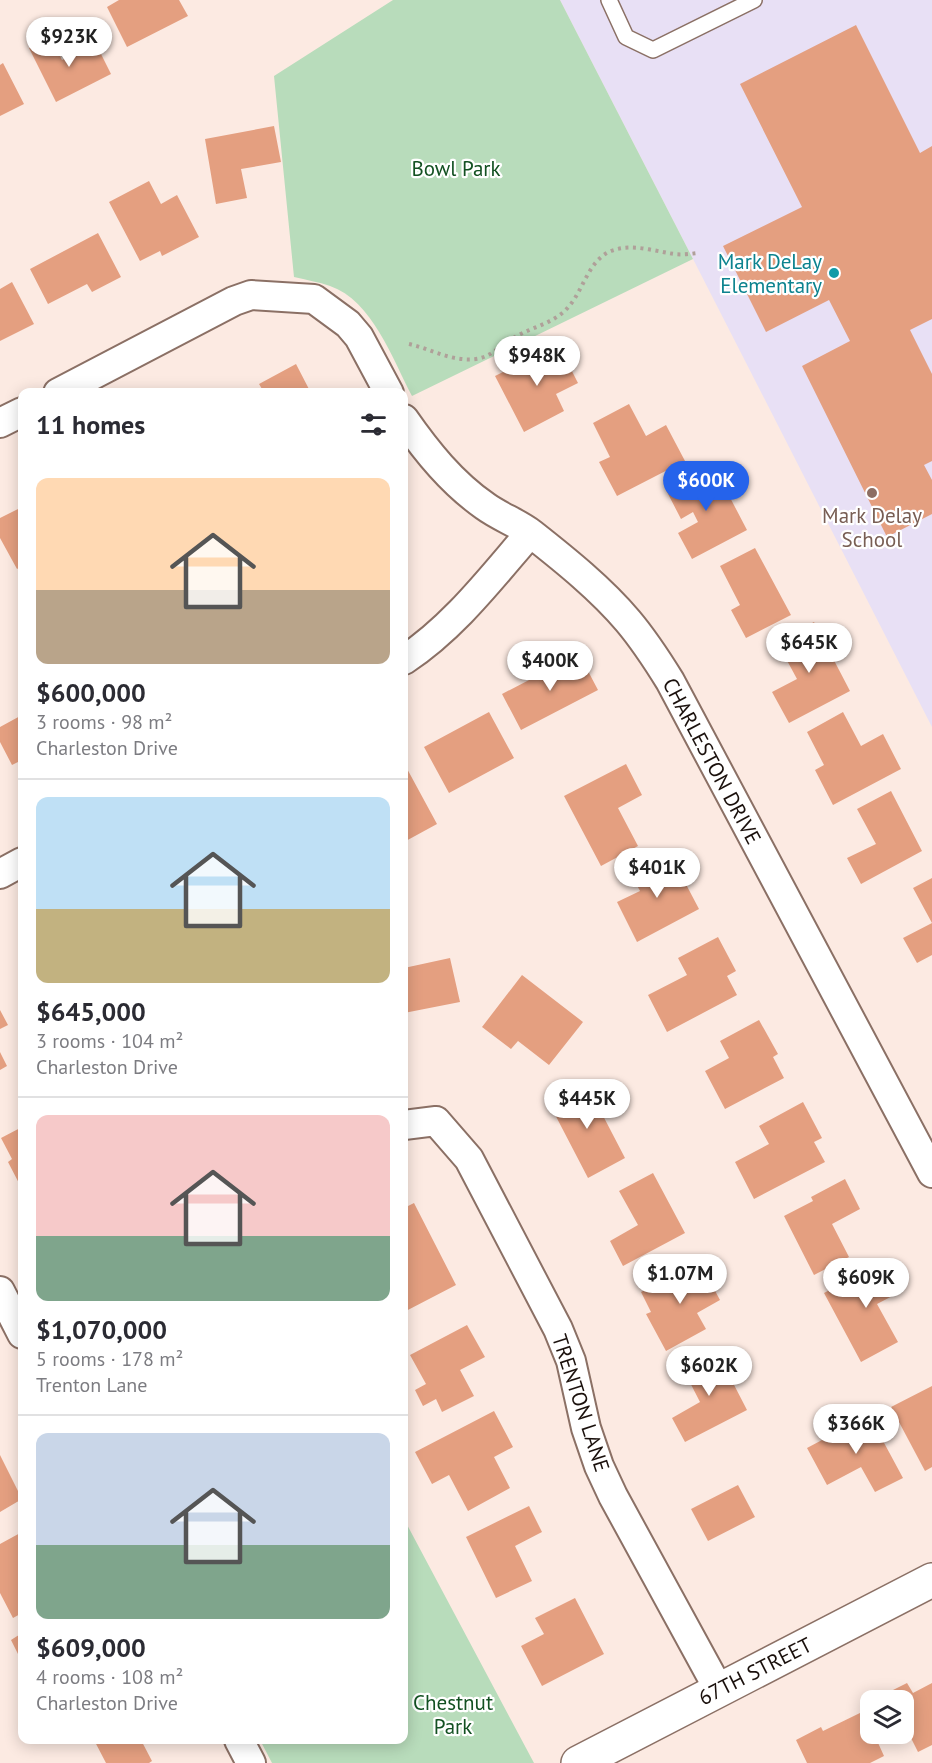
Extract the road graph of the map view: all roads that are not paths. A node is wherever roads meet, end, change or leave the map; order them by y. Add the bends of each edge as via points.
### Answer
1 (609, 0) edge
2 (754, 0) edge
3 (68, 388) edge
4 (386, 388) edge
5 (18, 414) edge
6 (0, 423) edge
7 (408, 425) edge
8 (530, 533) junction
9 (408, 657) edge
10 (18, 864) edge
11 (0, 874) edge
12 (408, 1124) edge
13 (932, 1173) edge
14 (0, 1291) edge
15 (18, 1318) edge
16 (932, 1580) edge
17 (719, 1690) junction
18 (241, 1744) edge
19 (251, 1763) edge
20 (578, 1763) edge

1 - 2 lane via 626,37 653,50
3 - 4 street via 251,295 314,299 359,337
5 - 6 street
7 - 8 street, CHARLESTON DRIVE via 429,456 461,488
8 - 9 street via 462,612
8 - 13 street, CHARLESTON DRIVE via 603,595 649,647
10 - 11 street
12 - 17 street, TRENTON LANE via 436,1121 469,1160 558,1329 571,1361 585,1428 613,1496
14 - 15 street
16 - 17 street, 67TH STREET
17 - 20 street, 67TH STREET
18 - 19 street

